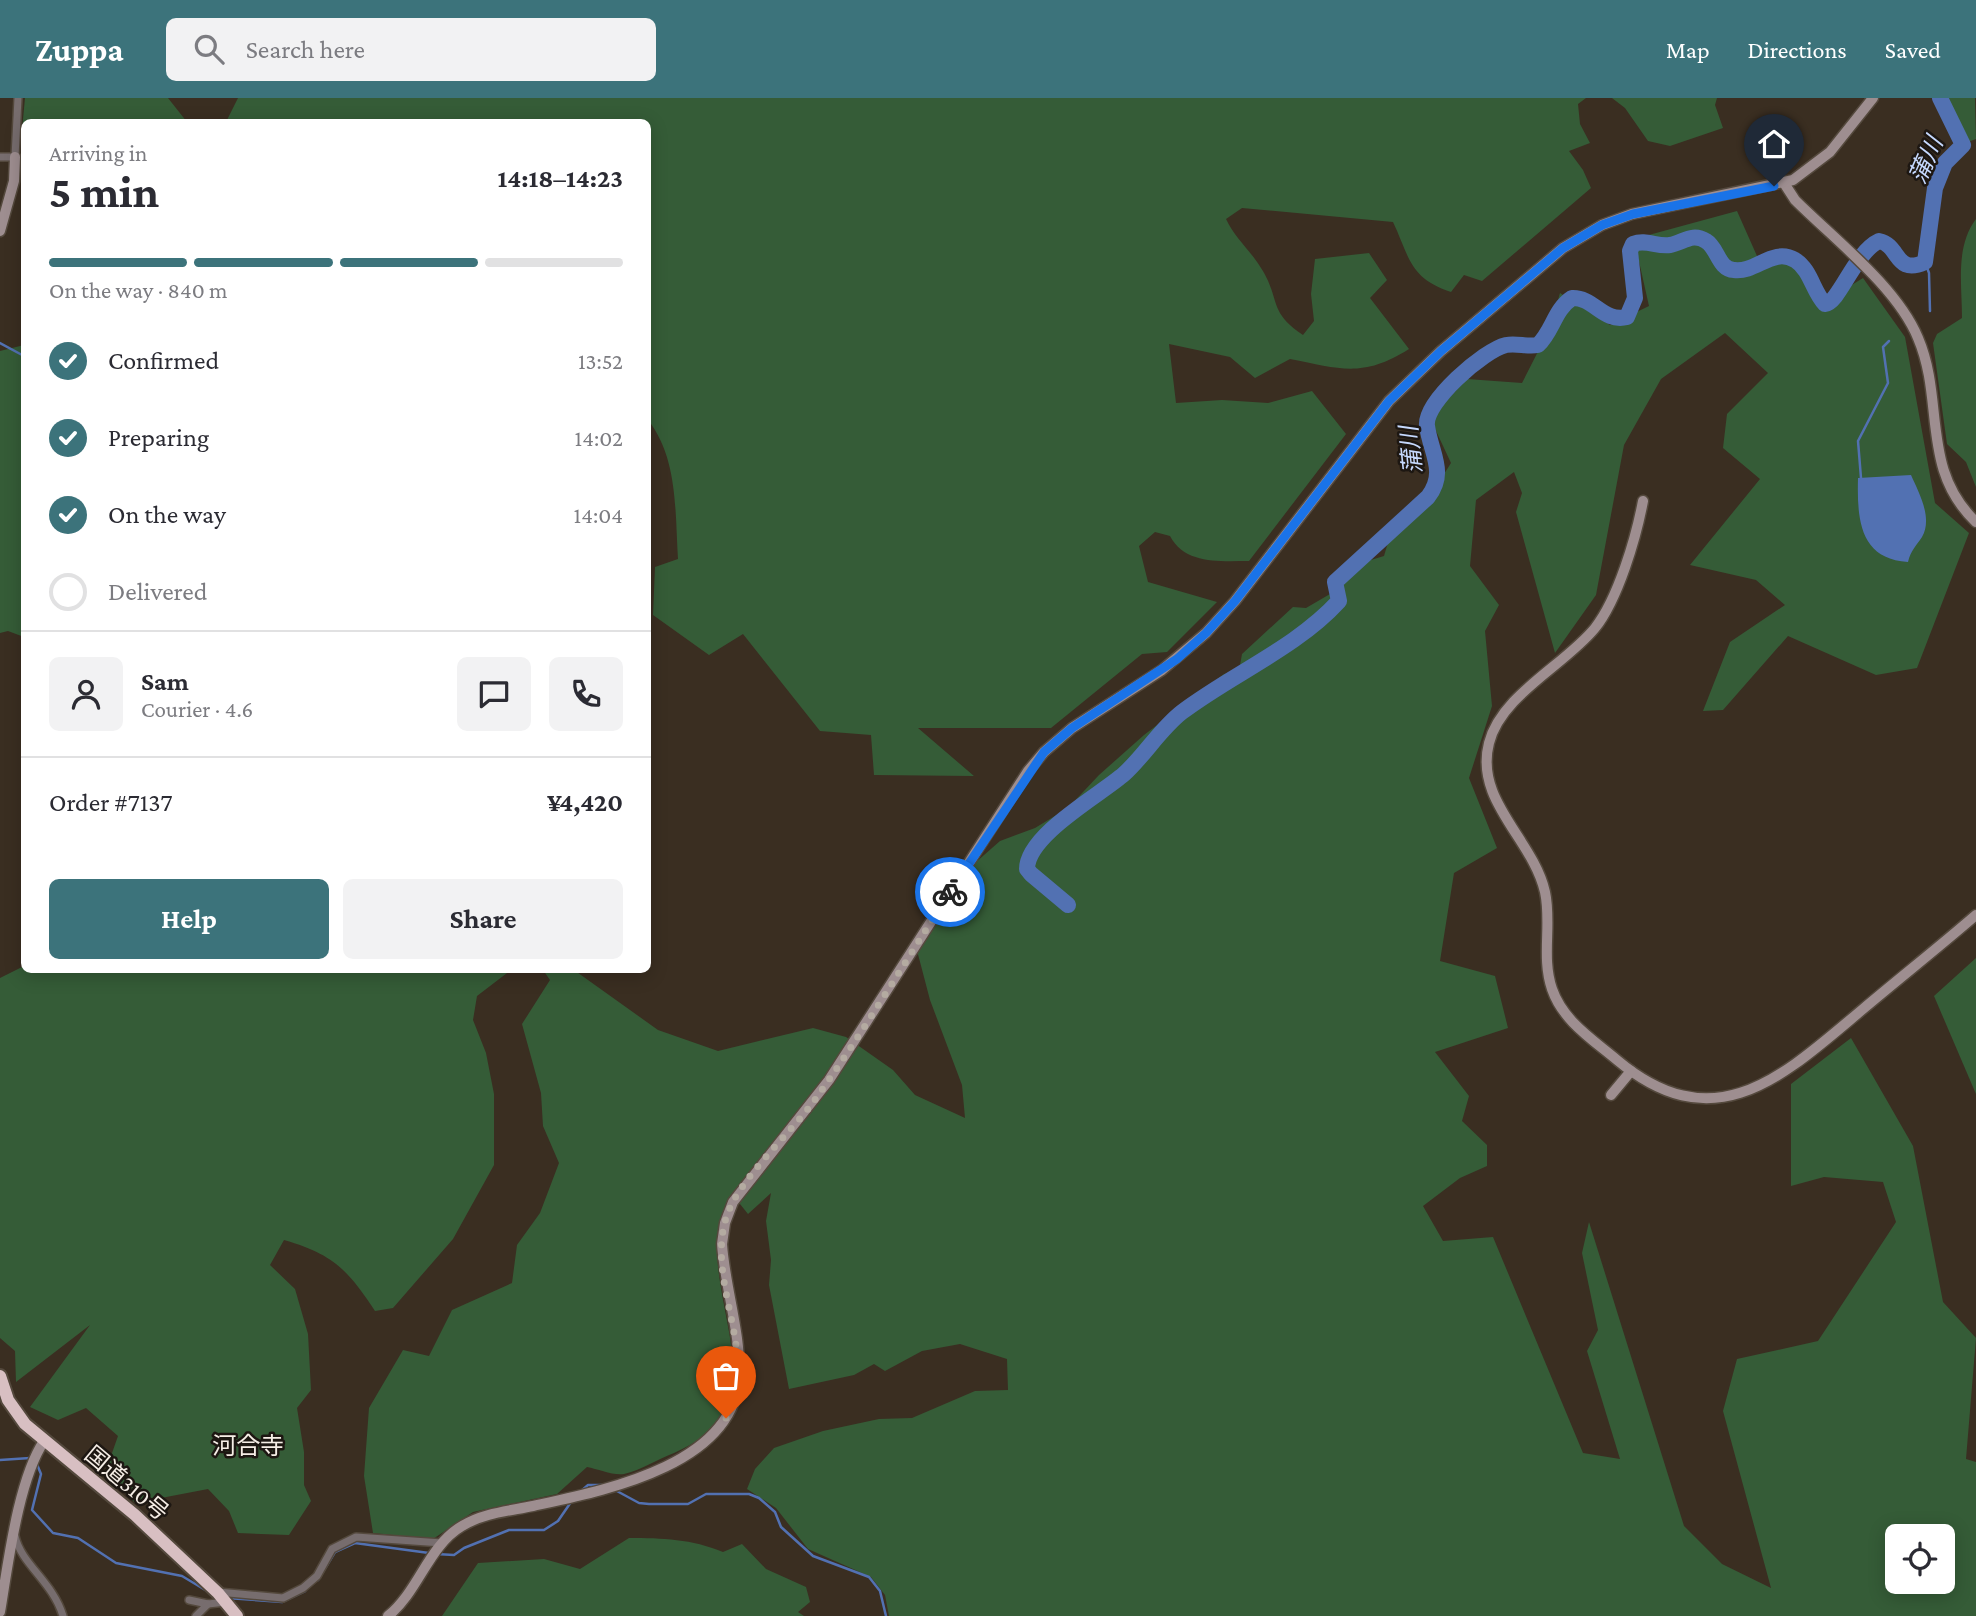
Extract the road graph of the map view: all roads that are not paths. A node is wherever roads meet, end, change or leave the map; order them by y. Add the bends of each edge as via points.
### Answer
1 (18, 98) edge
2 (1873, 98) edge
3 (0, 157) edge
4 (15, 158) junction
5 (1784, 183) junction
6 (0, 231) edge
7 (1643, 501) dead end
8 (1976, 522) edge
9 (1976, 915) edge
10 (1631, 1071) junction
11 (1611, 1095) dead end
12 (0, 1376) edge
13 (40, 1446) junction
14 (15, 1536) junction
15 (440, 1545) junction
16 (3, 1582) edge
17 (222, 1597) junction
18 (189, 1600) dead end
19 (208, 1604) junction
20 (0, 1612) edge
21 (63, 1616) edge
22 (196, 1616) edge
23 (237, 1616) edge
24 (388, 1616) edge

1 - 4 street
2 - 5 street via 1830,152
3 - 4 street
4 - 6 street via 14,181
5 - 8 street via 1795,200 1902,309 1919,338 1941,466 1955,499
5 - 15 street via 1633,214 1602,225 1563,248 1446,345 1389,401 1206,633 1162,670 1072,728 1036,761 829,1080 733,1202 722,1244 739,1374 737,1395 726,1418 693,1452 625,1482 481,1517 459,1527
7 - 10 street via 1602,617 1583,641 1503,714 1492,732 1486,762 1494,796 1542,880 1547,967 1556,999 1574,1024
9 - 10 street via 1795,1065 1763,1085 1722,1097 1690,1096 1659,1087
10 - 11 street
12 - 13 highway, 国道310号 via 16,1413
13 - 14 street
13 - 17 highway, 国道310号 via 135,1515
14 - 16 street
14 - 21 street via 18,1550 51,1588
15 - 17 street via 364,1536 337,1544 317,1576 283,1598
15 - 24 street via 418,1583
16 - 20 street
17 - 19 street
17 - 23 highway, 国道310号
18 - 19 street
19 - 22 street

